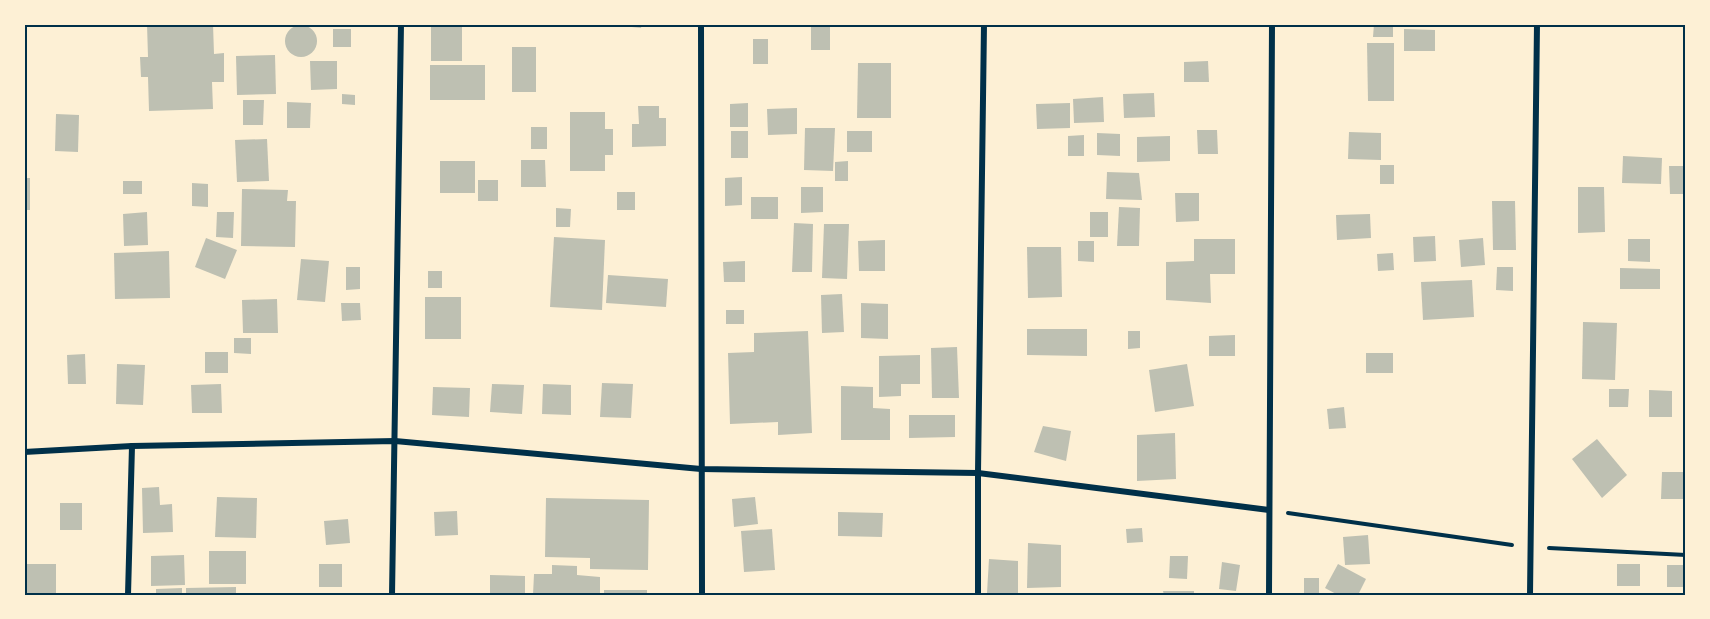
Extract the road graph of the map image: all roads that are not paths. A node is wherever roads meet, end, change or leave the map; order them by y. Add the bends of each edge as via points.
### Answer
1 (401, 24) edge
2 (701, 24) edge
3 (984, 24) edge
4 (1272, 24) edge
5 (1537, 24) edge
6 (395, 441) junction
7 (132, 446) junction
8 (24, 452) edge
9 (701, 470) junction
10 (978, 473) junction
11 (1269, 510) junction
12 (128, 595) edge
13 (392, 595) edge
14 (702, 595) edge
15 (978, 595) edge
16 (1269, 595) edge
17 (1530, 595) edge

1 - 6 street
2 - 9 street
3 - 10 street
4 - 11 street
5 - 17 street
6 - 7 street
6 - 9 street
6 - 13 street
7 - 8 street
7 - 12 street
9 - 10 street
9 - 14 street
10 - 11 street
10 - 15 street
11 - 16 street

